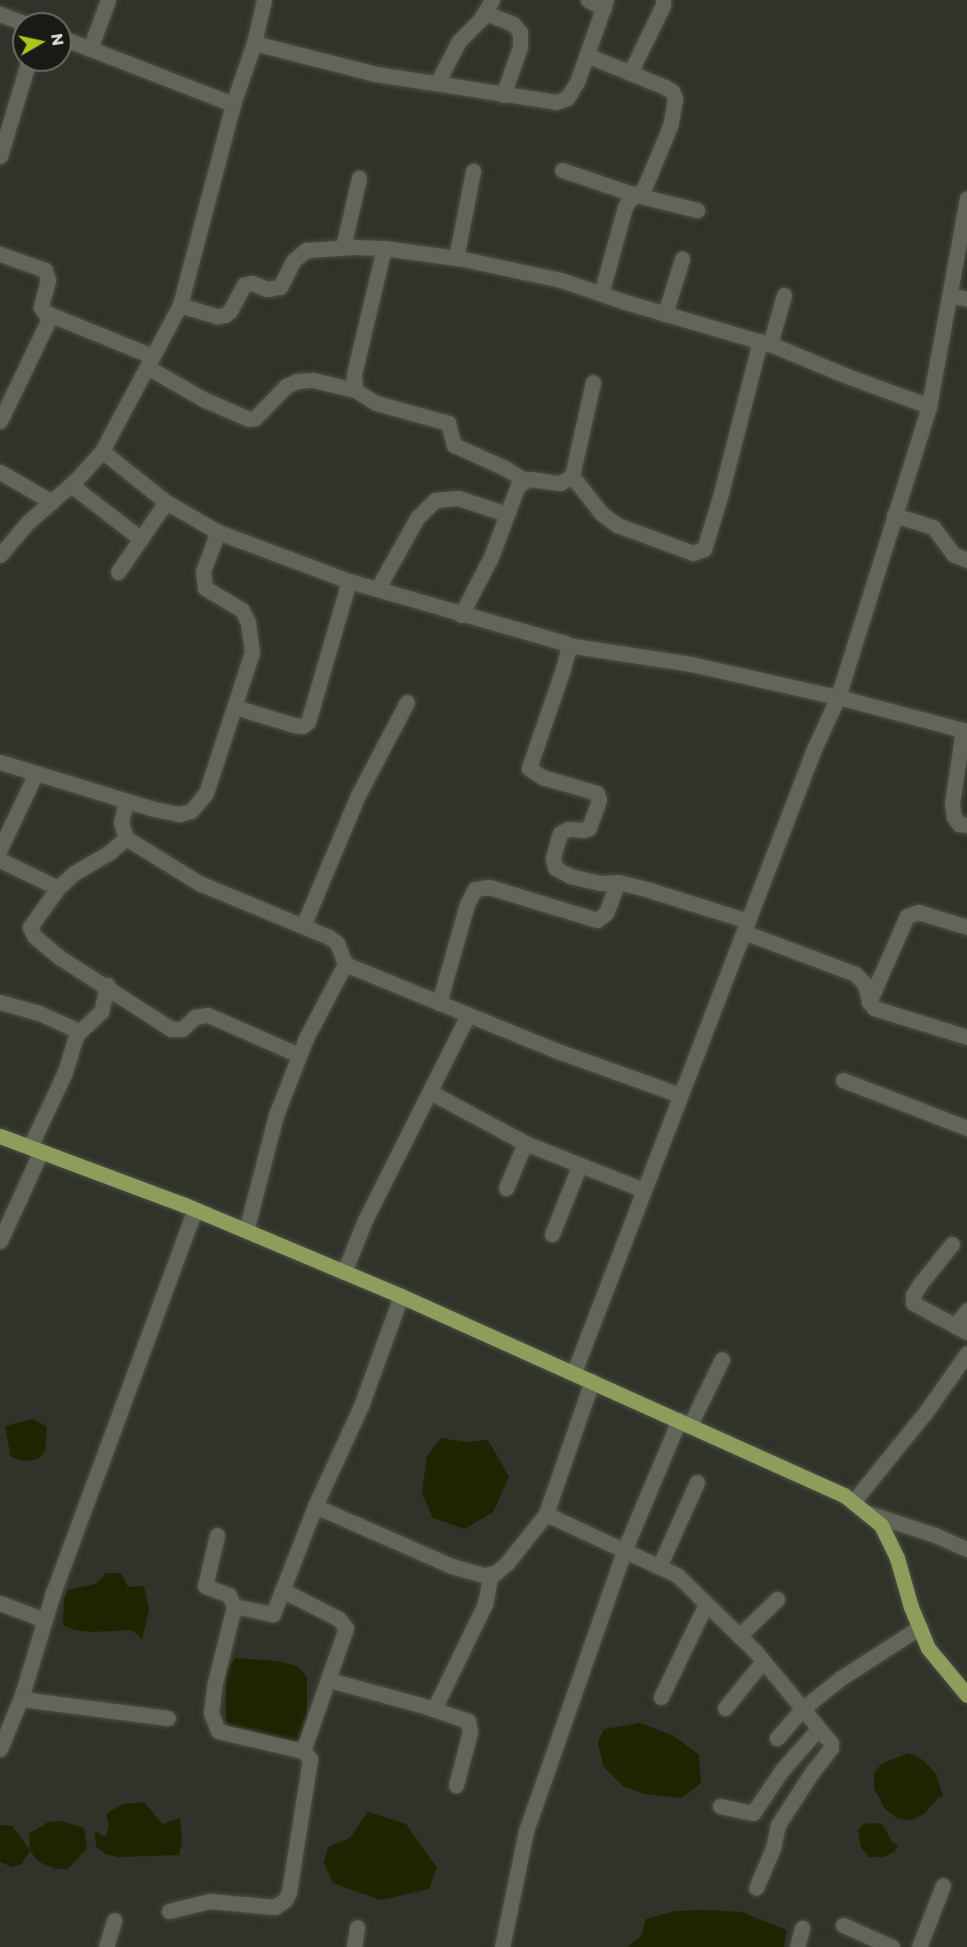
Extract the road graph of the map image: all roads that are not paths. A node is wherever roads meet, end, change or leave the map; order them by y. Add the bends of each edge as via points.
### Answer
1 (108, 0) edge
2 (264, 0) edge
3 (588, 0) edge
4 (663, 0) edge
5 (605, 4) edge
6 (489, 7) edge
7 (72, 42) edge
8 (254, 43) junction
9 (90, 49) junction
10 (588, 56) junction
11 (25, 72) edge
12 (630, 73) junction
13 (437, 83) junction
14 (503, 95) junction
15 (233, 104) junction
16 (0, 156) edge
17 (562, 170) dead end
18 (473, 171) dead end
19 (359, 178) dead end
20 (636, 195) junction
21 (967, 198) edge
22 (697, 210) dead end
23 (343, 247) junction
24 (384, 248) junction
25 (0, 254) edge
26 (456, 258) junction
27 (682, 259) dead end
28 (601, 294) junction
29 (784, 295) dead end
30 (950, 295) junction
31 (967, 299) edge
32 (180, 305) junction
33 (665, 314) junction
34 (50, 316) junction
35 (765, 343) junction
36 (149, 362) junction
37 (593, 382) dead end
38 (355, 390) junction
39 (929, 406) junction
40 (0, 422) edge
41 (102, 451) junction
42 (0, 472) edge
43 (572, 476) junction
44 (524, 480) junction
45 (71, 485) junction
46 (52, 502) junction
47 (166, 502) junction
48 (507, 514) junction
49 (894, 515) junction
50 (218, 531) junction
51 (141, 539) junction
52 (0, 555) edge
53 (967, 560) edge
54 (118, 572) dead end
55 (349, 581) junction
56 (378, 588) junction
57 (461, 615) junction
58 (567, 645) junction
59 (838, 697) junction
60 (407, 702) dead end
61 (235, 706) junction
62 (965, 731) edge
63 (0, 762) edge
64 (35, 775) junction
65 (126, 801) junction
66 (967, 825) edge
67 (126, 838) junction
68 (0, 849) edge
69 (0, 860) edge
70 (618, 882) junction
71 (58, 888) junction
72 (303, 926) junction
73 (746, 926) junction
74 (967, 927) edge
75 (345, 964) junction
76 (107, 986) junction
77 (0, 1002) edge
78 (869, 1002) junction
79 (439, 1003) junction
80 (468, 1015) junction
81 (79, 1031) junction
82 (967, 1037) edge
83 (299, 1055) junction
84 (843, 1080) dead end
85 (430, 1092) junction
86 (681, 1095) junction
87 (967, 1128) edge
88 (0, 1136) edge
89 (525, 1143) junction
90 (36, 1149) junction
91 (580, 1164) junction
92 (506, 1188) dead end
93 (644, 1190) junction
94 (195, 1209) junction
95 (246, 1230) junction
96 (552, 1234) dead end
97 (0, 1241) edge
98 (952, 1244) dead end
99 (344, 1272) junction
100 (401, 1296) junction
101 (967, 1310) edge
102 (961, 1329) edge
103 (967, 1353) edge
104 (722, 1359) dead end
105 (574, 1372) junction
106 (592, 1381) junction
107 (684, 1422) junction
108 (697, 1482) dead end
109 (315, 1506) junction
110 (859, 1507) junction
111 (546, 1514) junction
112 (217, 1534) dead end
113 (967, 1549) edge
114 (624, 1551) junction
115 (659, 1567) junction
116 (491, 1574) junction
117 (282, 1590) junction
118 (777, 1599) dead end
119 (0, 1603) edge
120 (706, 1604) junction
121 (234, 1606) junction
122 (45, 1620) junction
123 (920, 1627) junction
124 (739, 1636) junction
125 (763, 1661) junction
126 (329, 1680) junction
127 (967, 1695) edge
128 (661, 1697) dead end
129 (21, 1699) junction
130 (725, 1708) dead end
131 (434, 1709) junction
132 (802, 1710) junction
133 (168, 1718) dead end
134 (818, 1729) junction
135 (777, 1738) dead end
136 (0, 1749) edge
137 (303, 1751) junction
138 (456, 1785) dead end
139 (720, 1806) dead end
140 (943, 1885) dead end
141 (756, 1888) dead end
142 (169, 1911) dead end
143 (114, 1920) dead end
144 (843, 1925) dead end
145 (357, 1927) dead end
146 (802, 1928) dead end
147 (106, 1947) edge
148 (354, 1947) edge
149 (502, 1947) edge
150 (797, 1947) edge
151 (892, 1947) edge
152 (919, 1947) edge

1 - 9 street
2 - 8 street
3 - 5 street
4 - 12 street
5 - 10 street
6 - 13 street via 459,41
6 - 14 street via 520,32 520,47
7 - 9 street
8 - 13 street via 376,74
8 - 15 street
9 - 15 street
10 - 12 street
10 - 14 street via 571,93 563,101
11 - 16 street
12 - 20 street via 672,91 675,99 670,126 653,169 643,190
13 - 14 street
15 - 32 street
17 - 20 street
18 - 26 street
19 - 23 street
20 - 22 street
20 - 28 street via 625,207
21 - 30 street
23 - 24 street
23 - 32 street via 313,248 299,253 276,289 244,285 225,315
24 - 26 street
24 - 38 street via 354,374
25 - 34 street via 45,270 48,280 41,307
26 - 28 street via 550,277
27 - 33 street
28 - 33 street
29 - 35 street
30 - 31 street
30 - 39 street
32 - 36 street
33 - 35 street
34 - 36 street
34 - 40 street
35 - 39 street
35 - 43 street via 704,549 693,552 617,525
36 - 38 street via 203,399 249,419 297,381 313,380
36 - 41 street
37 - 43 street
38 - 44 street via 376,404 448,423 454,445
39 - 49 street
41 - 45 street
41 - 47 street
42 - 46 street
43 - 44 street via 560,483
44 - 48 street via 518,485
45 - 46 street
45 - 51 street
46 - 52 street via 27,523
47 - 50 street
47 - 51 street
48 - 56 street via 458,498 435,500 417,518
48 - 57 street via 491,557
49 - 53 street via 933,527 953,554
49 - 59 street
50 - 55 street
50 - 61 street via 203,571 205,588 242,610 252,638 252,652
51 - 54 street
55 - 56 street
55 - 61 street via 308,722 294,725
56 - 57 street
57 - 58 street
58 - 59 street via 691,664
58 - 70 street via 563,669 529,768 542,777 599,796 589,828 560,833 553,858 555,868 601,883
59 - 62 street
59 - 73 street
60 - 72 street via 358,795
61 - 65 street via 206,794 191,810 179,814
62 - 66 street via 952,804 959,824
63 - 64 street
64 - 65 street
64 - 68 street
65 - 67 street via 121,822
67 - 71 street
67 - 72 street via 199,884
69 - 71 street
70 - 73 street
70 - 79 street via 606,913 597,920 489,887 475,889 467,904
71 - 76 street via 30,930 59,957
72 - 75 street via 337,943
73 - 78 street via 855,974 865,984
73 - 86 street
74 - 78 street via 918,912 907,916
75 - 79 street
75 - 83 street
76 - 81 street via 101,1012
76 - 83 street via 171,1029 182,1029 195,1017 208,1015
77 - 81 street via 39,1013
78 - 82 street via 874,1008
79 - 80 street
80 - 85 street
80 - 86 street
81 - 90 street
83 - 95 street via 276,1115
84 - 87 street
85 - 89 street
85 - 99 street via 365,1220
86 - 93 street
88 - 90 main road
89 - 91 street
89 - 92 street
90 - 94 main road
90 - 97 street
91 - 93 street
91 - 96 street
93 - 105 street
94 - 95 main road
94 - 122 street
95 - 99 main road
98 - 102 street via 920,1284 913,1303
99 - 100 main road
100 - 105 main road
100 - 109 street via 361,1406
101 - 102 street
103 - 110 street
104 - 107 street
105 - 106 main road
106 - 107 main road
106 - 111 street
107 - 110 main road via 844,1494
107 - 114 street
108 - 115 street
109 - 116 street via 452,1566
109 - 117 street
110 - 113 street
110 - 123 main road via 881,1525
111 - 114 street
111 - 116 street via 507,1563
112 - 121 street via 206,1586 229,1595
114 - 115 street
114 - 149 street via 526,1831
115 - 120 street via 677,1575
116 - 131 street via 485,1604
117 - 121 street via 273,1614
117 - 126 street via 344,1624 346,1632
118 - 124 street
119 - 122 street
120 - 124 street
120 - 128 street
121 - 137 street via 211,1713 218,1731
122 - 129 street
123 - 127 main road via 928,1648
123 - 132 street via 841,1678
124 - 125 street
125 - 130 street
125 - 132 street
126 - 131 street
126 - 137 street
129 - 133 street
129 - 136 street
131 - 138 street via 468,1721 470,1732
132 - 134 street
132 - 135 street
134 - 139 street via 782,1770 753,1813
134 - 141 street via 831,1748 778,1826
137 - 142 street via 310,1759 285,1900 275,1907 210,1901
140 - 152 street
143 - 147 street
144 - 151 street
145 - 148 street
146 - 150 street

